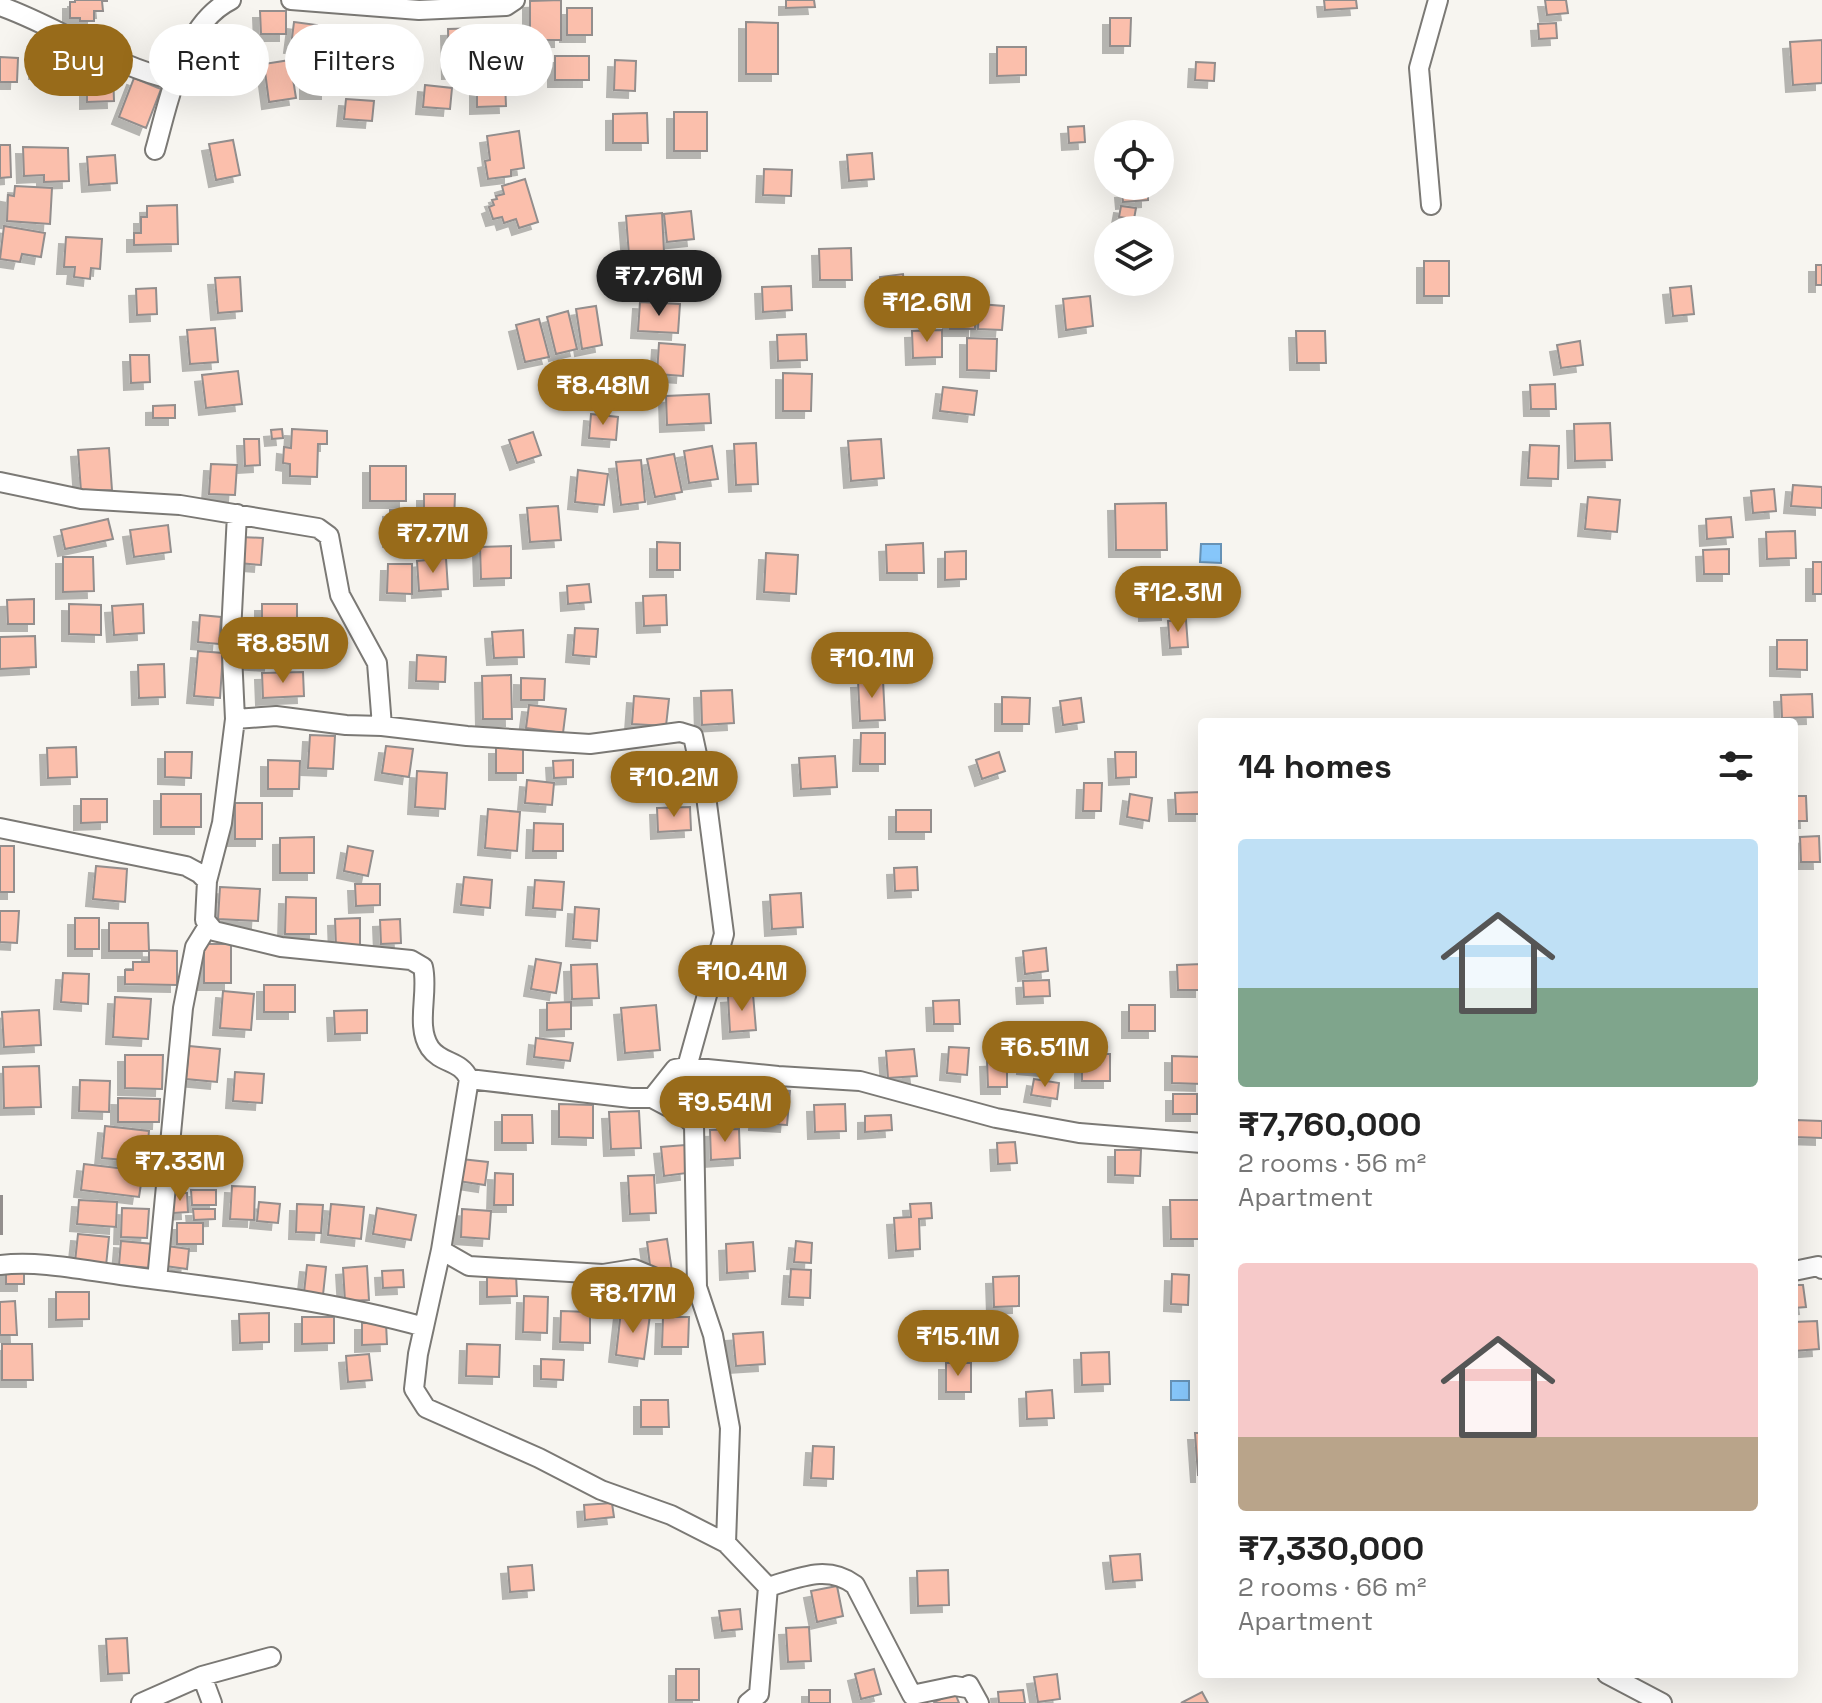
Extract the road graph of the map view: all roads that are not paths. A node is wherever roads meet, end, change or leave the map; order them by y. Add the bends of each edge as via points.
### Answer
1 (231, 0) edge
2 (291, 0) edge
3 (515, 0) edge
4 (1438, 0) edge
5 (0, 6) edge
6 (202, 24) edge
7 (149, 73) edge
8 (170, 96) edge
9 (155, 150) dead end
10 (1431, 205) dead end
11 (0, 482) edge
12 (237, 514) junction
13 (235, 719) junction
14 (382, 726) junction
15 (0, 828) edge
16 (207, 881) junction
17 (208, 926) junction
18 (687, 1067) junction
19 (469, 1079) junction
20 (652, 1098) junction
21 (1198, 1143) edge
22 (441, 1250) junction
23 (0, 1265) edge
24 (1822, 1269) edge
25 (1798, 1270) edge
26 (157, 1280) junction
27 (697, 1287) junction
28 (424, 1327) junction
29 (726, 1543) junction
30 (768, 1587) junction
31 (271, 1657) dead end
32 (202, 1676) junction
33 (1615, 1678) edge
34 (903, 1699) edge
35 (141, 1703) edge
36 (212, 1703) edge
37 (748, 1703) edge
38 (979, 1703) edge
39 (1662, 1703) edge

1 - 6 street
2 - 3 street via 419,10 506,6
4 - 10 street via 1419,68
5 - 7 street
8 - 9 street
11 - 12 street via 81,499
12 - 13 street via 231,633
12 - 14 street via 302,524 329,536 340,595 377,663
13 - 14 street via 276,716
13 - 16 street via 222,823
14 - 18 street via 590,744 680,732 693,736 724,934
15 - 16 street via 186,866
16 - 17 street
17 - 19 street via 281,947 411,960 423,967 423,1031 430,1048 456,1063
17 - 26 street via 195,947 183,1008
18 - 20 street via 675,1069
18 - 21 street via 860,1081 1079,1133
19 - 20 street
19 - 22 street
20 - 27 street via 694,1125
22 - 27 street via 469,1266 603,1274 634,1269 668,1283
22 - 28 street
23 - 26 street
24 - 25 street
26 - 28 street via 341,1306
27 - 29 street via 713,1335 730,1428
28 - 29 street via 414,1389 426,1408
29 - 30 street
30 - 34 street via 829,1572 849,1580
30 - 37 street via 759,1694
31 - 32 street
32 - 35 street
32 - 36 street
33 - 39 street
34 - 38 street via 969,1685

